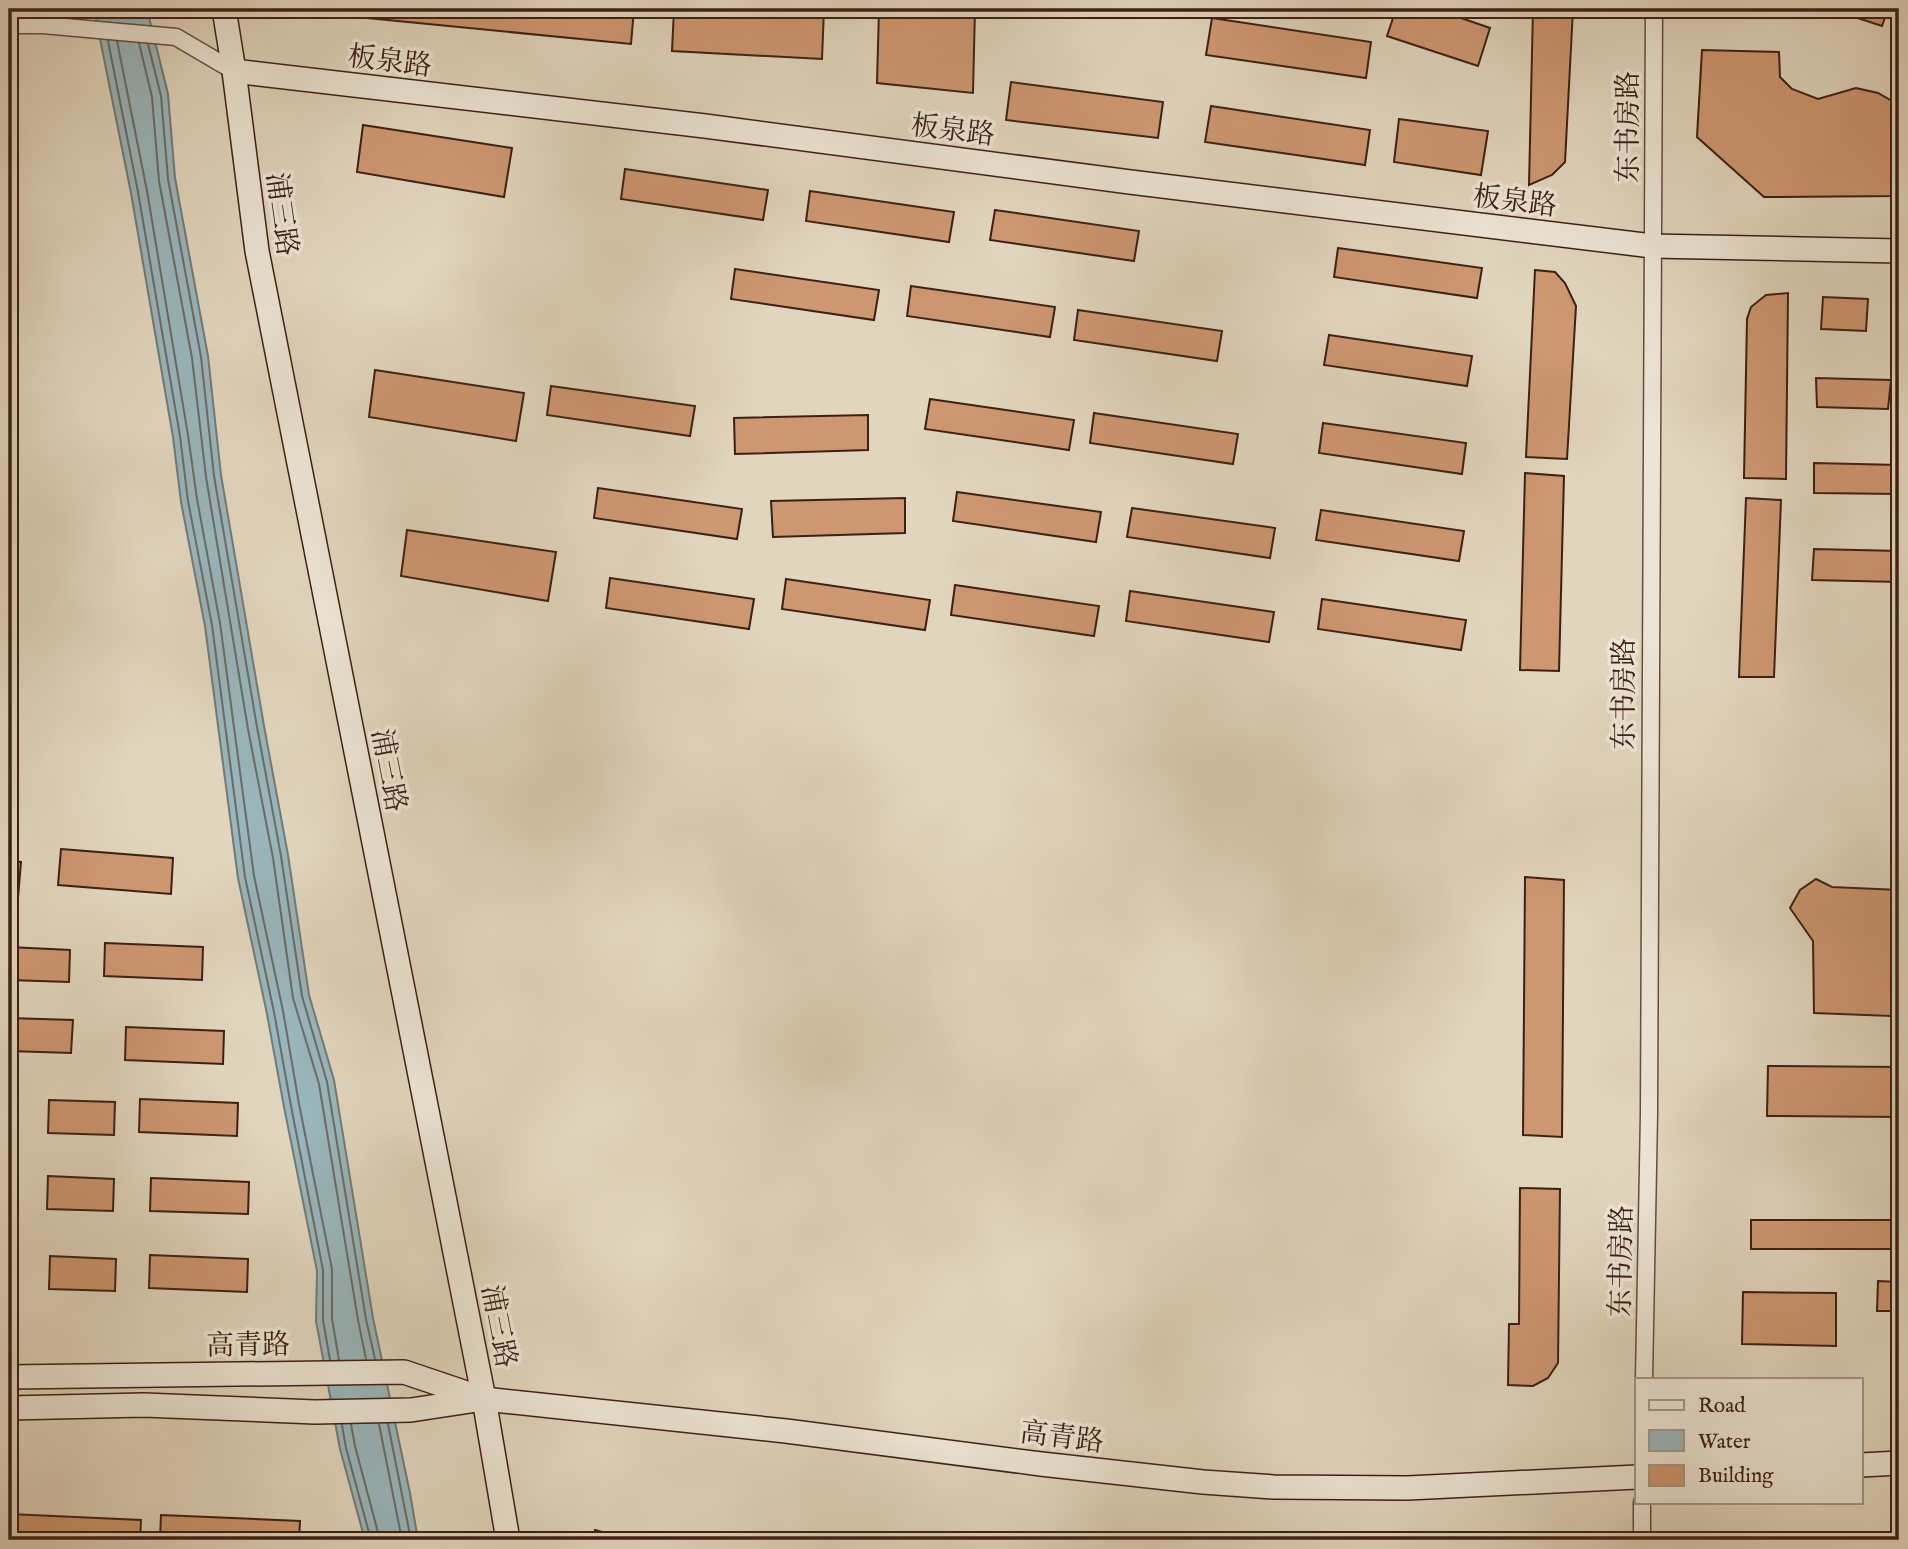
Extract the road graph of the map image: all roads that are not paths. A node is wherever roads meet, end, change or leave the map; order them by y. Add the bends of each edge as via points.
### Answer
1 (224, 9) edge
2 (1654, 9) edge
3 (9, 25) edge
4 (234, 71) junction
5 (1652, 247) junction
6 (1899, 250) edge
7 (9, 1377) edge
8 (1644, 1378) edge
9 (484, 1399) junction
10 (9, 1408) edge
11 (1899, 1464) edge
12 (1862, 1465) edge
13 (1635, 1477) edge
14 (1643, 1504) edge
15 (508, 1540) edge
16 (1642, 1540) edge

1 - 4 main road, 浦三路
2 - 5 street, 东书房路
3 - 4 street, 板泉路 via 176,37
4 - 5 main road, 板泉路
4 - 9 main road, 浦三路 via 257,251
5 - 6 main road, 板泉路
5 - 8 street, 东书房路
7 - 9 main road, 高青路 via 404,1372
9 - 10 main road, 高青路 via 411,1410 315,1412 144,1405
9 - 13 main road, 高青路 via 1274,1487 1408,1488
9 - 15 main road, 浦三路
11 - 12 main road
14 - 16 street

